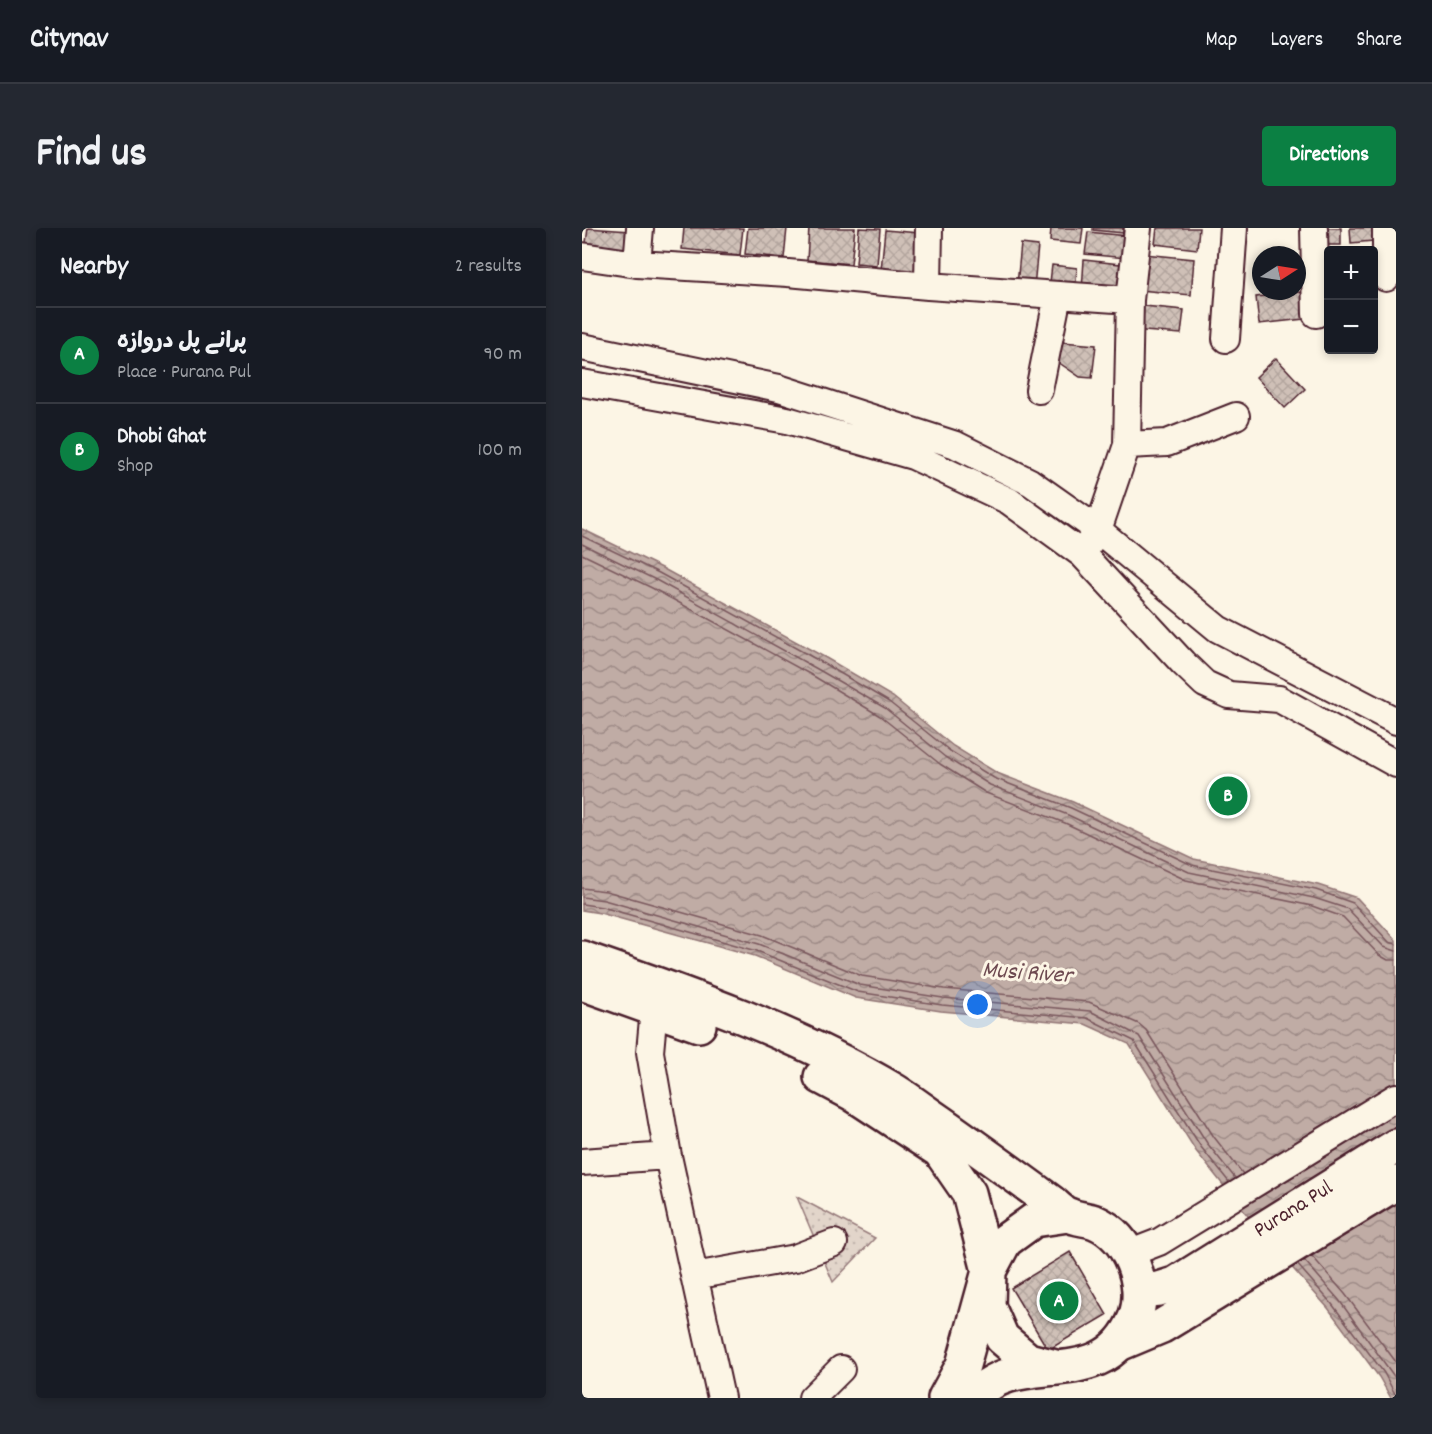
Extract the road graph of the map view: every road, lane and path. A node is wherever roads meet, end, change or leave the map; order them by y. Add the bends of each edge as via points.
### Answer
1 (640, 228) edge
2 (929, 228) edge
3 (1138, 228) edge
4 (1234, 228) edge
5 (1314, 228) edge
6 (1386, 228) edge
7 (582, 256) edge
8 (637, 264) junction
9 (1386, 278) dead end
10 (928, 286) junction
11 (1058, 295) junction
12 (1130, 300) junction
13 (1316, 314) dead end
14 (1226, 339) dead end
15 (582, 346) edge
16 (582, 383) edge
17 (1039, 390) dead end
18 (1236, 416) dead end
19 (1127, 445) junction
20 (1098, 530) junction
21 (1082, 554) junction
22 (1334, 689) junction
23 (1396, 721) edge
24 (1322, 722) junction
25 (1396, 764) edge
26 (582, 958) edge
27 (582, 983) edge
28 (657, 997) junction
29 (1396, 1097) edge
30 (1396, 1146) edge
31 (668, 1156) junction
32 (582, 1162) edge
33 (1396, 1183) edge
34 (1068, 1215) junction
35 (834, 1243) dead end
36 (1128, 1254) junction
37 (989, 1271) junction
38 (694, 1276) junction
39 (1196, 1288) junction
40 (1140, 1291) junction
41 (1119, 1344) junction
42 (841, 1369) dead end
43 (1062, 1369) junction
44 (986, 1395) edge
45 (721, 1398) edge
46 (812, 1398) edge
47 (945, 1398) edge

1 - 8 street
2 - 10 street
3 - 12 street
4 - 14 street
5 - 13 street
6 - 9 street
7 - 8 street
8 - 10 street
10 - 11 street
11 - 12 street
11 - 17 street
12 - 19 street
15 - 20 street via 779,388 956,445 1030,482
16 - 21 street via 787,420 913,456 1009,501
18 - 19 street via 1167,443
19 - 20 street
20 - 21 street
20 - 22 street via 1218,629
21 - 24 street via 1205,684 1229,695 1279,699
22 - 23 street
22 - 24 street
24 - 25 street
26 - 28 main road
27 - 28 main road
28 - 31 street via 650,1052
28 - 34 main road via 790,1035 895,1091
28 - 37 main road via 853,1094 940,1151 969,1193
29 - 36 street via 1159,1242
30 - 39 main road, Purana Pul
31 - 32 street
31 - 38 street
33 - 39 main road, Purana Pul
34 - 36 main road via 1097,1223 1121,1242
34 - 37 main road via 1034,1220 1005,1241
35 - 38 street via 795,1258
36 - 40 main road via 1135,1265
37 - 43 main road via 988,1306 1002,1338 1028,1360
37 - 47 main road via 963,1365
38 - 45 street
39 - 40 main road via 1175,1284
39 - 41 main road via 1162,1326
40 - 41 main road via 1135,1317
41 - 43 main road via 1093,1363
42 - 46 street
43 - 44 main road via 1029,1370 999,1378

